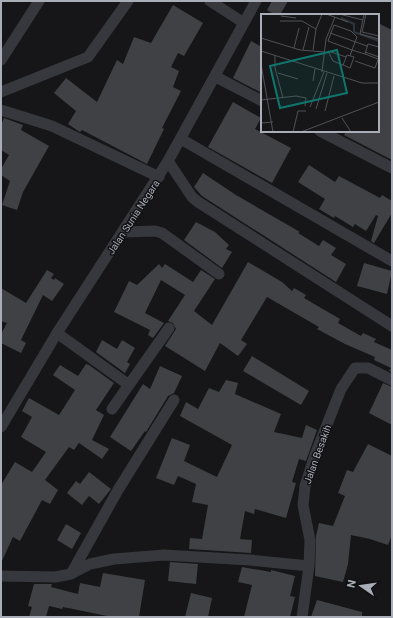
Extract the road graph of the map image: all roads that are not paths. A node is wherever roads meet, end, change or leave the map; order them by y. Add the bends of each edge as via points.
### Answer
1 (39, 1) edge
2 (128, 1) edge
3 (210, 1) edge
4 (256, 1) edge
5 (244, 23) junction
6 (1, 60) edge
7 (216, 77) junction
8 (1, 92) edge
9 (261, 100) edge
10 (1, 110) edge
11 (322, 132) edge
12 (181, 139) junction
13 (168, 161) junction
14 (392, 168) edge
15 (159, 177) junction
16 (124, 232) junction
17 (392, 261) edge
18 (219, 274) dead end
19 (392, 326) edge
20 (169, 328) dead end
21 (57, 333) junction
22 (392, 380) edge
23 (129, 385) junction
24 (174, 400) dead end
25 (112, 409) dead end
26 (1, 428) edge
27 (309, 566) junction
28 (71, 574) junction
29 (1, 576) edge
30 (302, 617) edge

1 - 6 street
2 - 8 street via 88,57
3 - 5 street
4 - 5 street, Jalan Sunia Negara
5 - 7 street, Jalan Sunia Negara
7 - 9 street
7 - 12 street, Jalan Sunia Negara
10 - 15 street via 52,126
11 - 14 street
12 - 13 street, Jalan Sunia Negara
12 - 17 street
13 - 15 street, Jalan Sunia Negara
13 - 19 street via 198,202
15 - 16 street, Jalan Sunia Negara
16 - 18 street via 162,233
16 - 21 street, Jalan Sunia Negara
20 - 23 street
21 - 23 street
21 - 26 street, Jalan Sunia Negara
22 - 27 street, Jalan Besakih via 368,368 355,368 341,389 305,486 303,505 310,540
23 - 25 street
24 - 28 street via 118,490
27 - 28 street via 157,555 98,562
27 - 30 street, Jalan Besakih
28 - 29 street via 55,578

